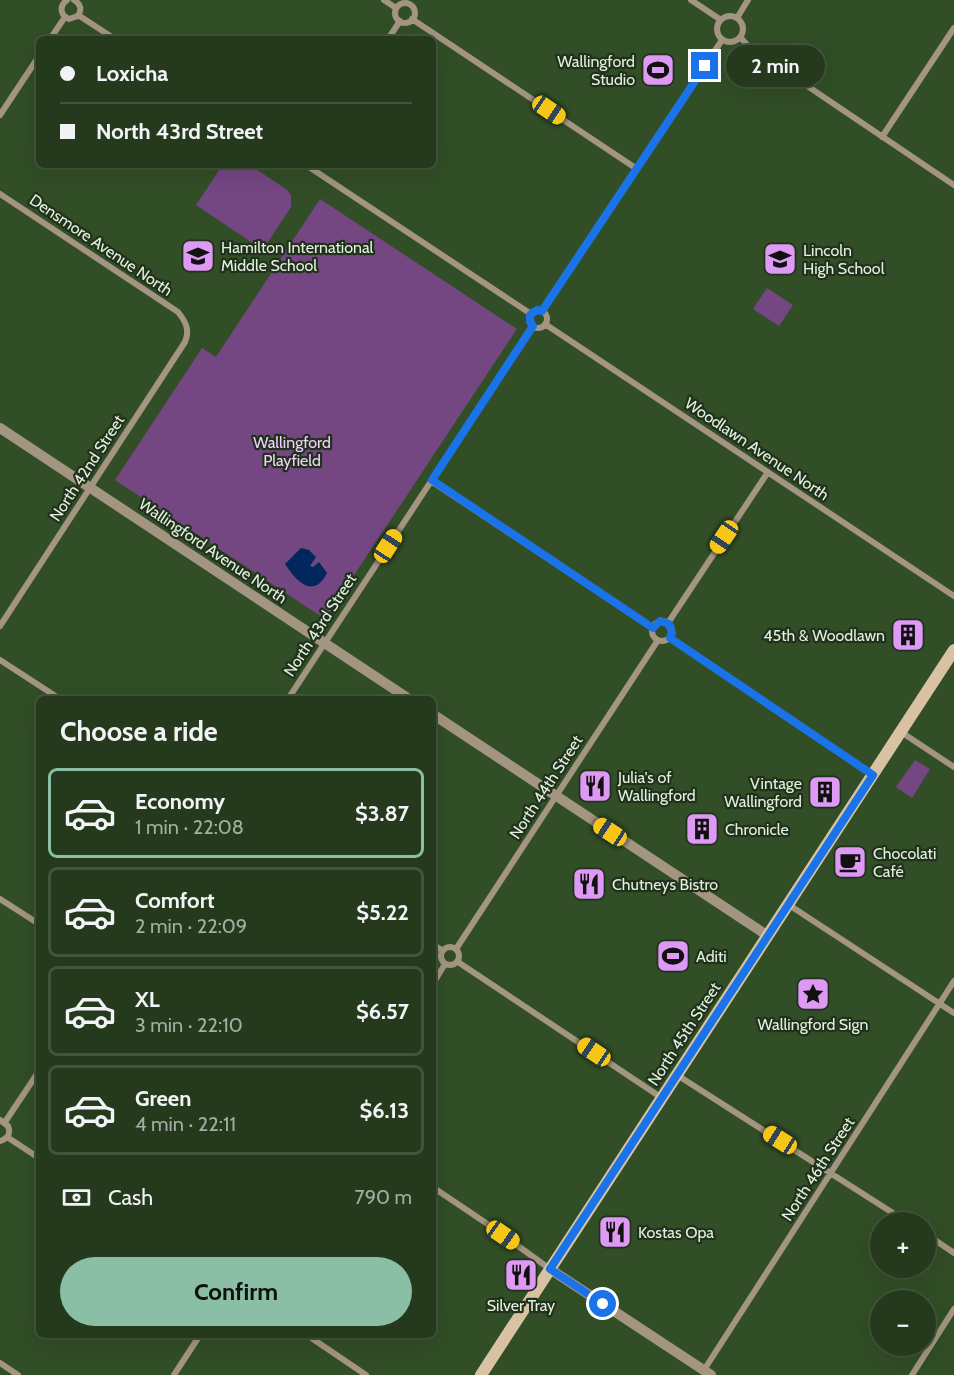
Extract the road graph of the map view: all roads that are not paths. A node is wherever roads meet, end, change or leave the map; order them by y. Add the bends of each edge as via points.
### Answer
1 (76, 0) edge
2 (384, 0) edge
3 (691, 0) edge
4 (748, 0) edge
5 (62, 1) edge
6 (412, 3) edge
7 (396, 8) junction
8 (78, 15) junction
9 (65, 17) junction
10 (737, 18) junction
11 (412, 19) junction
12 (721, 20) junction
13 (400, 21) junction
14 (954, 28) edge
15 (53, 36) edge
16 (110, 36) edge
17 (390, 36) edge
18 (741, 38) junction
19 (722, 40) junction
20 (36, 61) edge
21 (0, 115) edge
22 (882, 136) junction
23 (311, 168) edge
24 (637, 169) junction
25 (954, 185) edge
26 (0, 194) edge
27 (542, 311) junction
28 (531, 314) junction
29 (185, 321) joint
30 (545, 324) junction
31 (533, 326) junction
32 (0, 428) edge
33 (768, 472) junction
34 (432, 480) junction
35 (90, 488) junction
36 (954, 596) edge
37 (668, 623) junction
38 (0, 626) edge
39 (653, 628) junction
40 (670, 638) junction
41 (658, 640) junction
42 (325, 643) junction
43 (954, 650) edge
44 (0, 660) edge
45 (55, 696) edge
46 (290, 696) edge
47 (404, 696) edge
48 (436, 716) edge
49 (901, 732) junction
50 (954, 767) edge
51 (873, 775) junction
52 (556, 796) junction
53 (0, 898) edge
54 (788, 904) junction
55 (36, 922) edge
56 (768, 936) junction
57 (436, 946) edge
58 (456, 949) junction
59 (443, 951) junction
60 (458, 962) junction
61 (446, 964) junction
62 (436, 979) edge
63 (954, 981) edge
64 (939, 1004) junction
65 (954, 1013) edge
66 (36, 1075) edge
67 (677, 1075) junction
68 (662, 1098) junction
69 (3, 1121) edge
70 (7, 1137) junction
71 (0, 1141) edge
72 (36, 1156) edge
73 (831, 1173) junction
74 (436, 1189) edge
75 (892, 1212) edge
76 (936, 1241) edge
77 (954, 1253) edge
78 (550, 1269) junction
79 (954, 1310) edge
80 (198, 1338) edge
81 (311, 1338) edge
82 (0, 1363) edge
83 (707, 1373) edge
84 (18, 1375) edge
85 (174, 1375) edge
86 (366, 1375) edge
87 (481, 1375) edge
88 (912, 1375) edge

1 - 8 street via 80,7
2 - 7 street
3 - 12 street
4 - 10 street
5 - 9 street
6 - 7 street
6 - 11 street
7 - 13 street via 395,15
8 - 9 street via 72,19
8 - 16 street
9 - 15 street
10 - 12 street via 727,16
10 - 18 street via 744,31
11 - 13 street
11 - 24 street
12 - 19 street via 717,33
13 - 17 street
14 - 22 street
18 - 19 street via 731,43
18 - 22 street via 747,46
19 - 24 street
20 - 21 street
22 - 25 street
23 - 28 street
24 - 27 street
26 - 29 street, Densmore Avenue North via 178,312
27 - 28 street
27 - 30 street via 547,317
28 - 31 street
29 - 35 street, North 42nd Street via 185,342
30 - 31 street
30 - 33 street, Woodlawn Avenue North
31 - 34 street, North 43rd Street
32 - 35 street, Wallingford Avenue North
33 - 36 street, Woodlawn Avenue North
33 - 37 street
34 - 39 street
34 - 42 street, North 43rd Street
35 - 38 street, North 42nd Street
35 - 42 street, Wallingford Avenue North
37 - 39 street via 660,621
37 - 40 street via 672,630
39 - 41 street
40 - 41 street
40 - 51 street
41 - 52 street, North 44th Street
42 - 46 street, North 43rd Street
42 - 47 street, Wallingford Avenue North
43 - 49 main road, North 45th Street
44 - 45 street
48 - 52 street
49 - 50 street
49 - 51 main road, North 45th Street
51 - 54 main road, North 45th Street
52 - 56 street
52 - 58 street, North 44th Street
53 - 55 street
54 - 56 main road, North 45th Street
54 - 64 street
56 - 67 main road, North 45th Street
57 - 59 street
58 - 59 street via 449,947
58 - 60 street via 460,955
59 - 61 street via 441,958
60 - 61 street
60 - 68 street
61 - 62 street
63 - 64 street, North 46th Street
64 - 65 street
64 - 73 street, North 46th Street
66 - 69 street
67 - 68 main road, North 45th Street
67 - 73 street
68 - 78 main road, North 45th Street
69 - 70 street via 9,1129
70 - 71 street
70 - 72 street
73 - 75 street
73 - 83 street, North 46th Street
74 - 78 street
76 - 77 street
78 - 83 street
78 - 87 main road, North 45th Street
79 - 88 street
80 - 85 street
81 - 86 street
82 - 84 street

